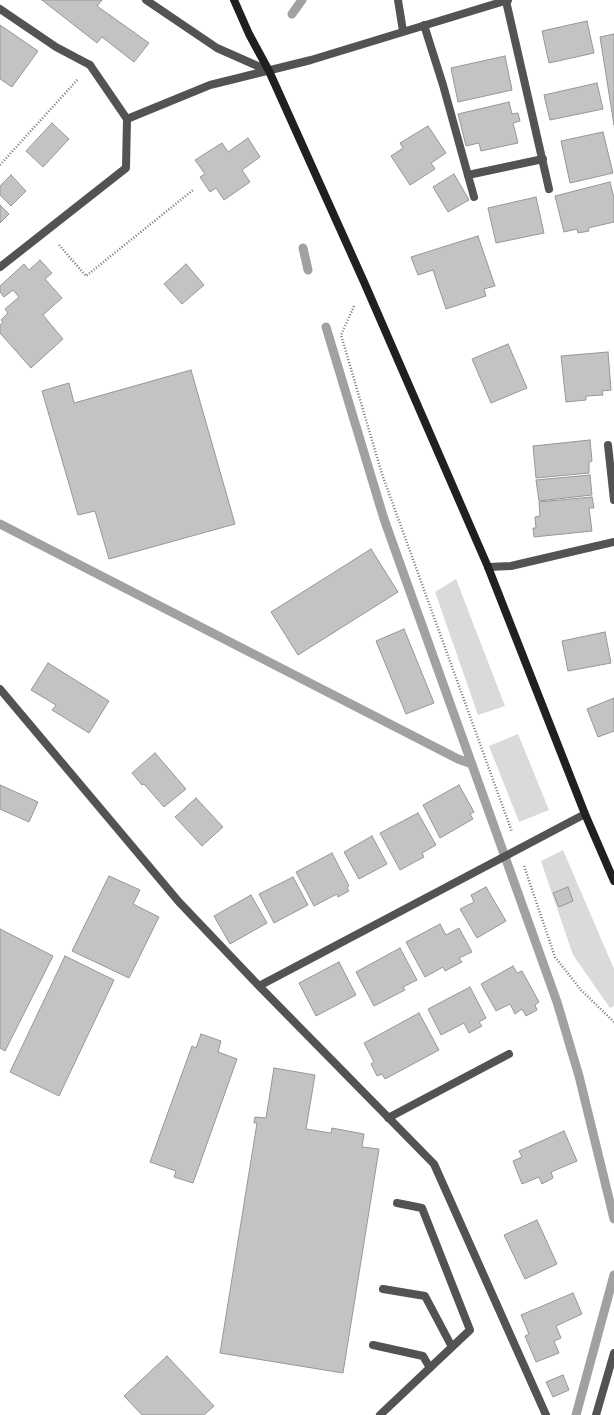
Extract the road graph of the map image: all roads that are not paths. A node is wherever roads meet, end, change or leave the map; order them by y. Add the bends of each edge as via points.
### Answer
1 (146, 0) edge
2 (234, 0) edge
3 (398, 0) edge
4 (507, 0) edge
5 (0, 9) edge
6 (424, 25) junction
7 (403, 31) junction
8 (269, 70) junction
9 (127, 119) junction
10 (544, 159) junction
11 (468, 175) junction
12 (549, 189) dead end
13 (474, 197) dead end
14 (0, 267) edge
15 (608, 445) dead end
16 (614, 500) edge
17 (614, 542) edge
18 (488, 567) junction
19 (0, 689) edge
20 (585, 814) junction
21 (614, 881) edge
22 (259, 986) junction
23 (509, 1054) dead end
24 (388, 1118) junction
25 (397, 1203) dead end
26 (383, 1289) dead end
27 (372, 1345) dead end
28 (452, 1347) junction
29 (614, 1353) edge
30 (430, 1368) junction
31 (380, 1415) edge
32 (546, 1415) edge
33 (596, 1415) edge

1 - 8 street via 217,48
2 - 8 street
3 - 7 street
4 - 6 street
4 - 10 street
5 - 9 street via 56,47 90,65
6 - 7 street
6 - 11 street via 444,85
7 - 8 street via 311,60
8 - 9 street via 210,85
8 - 18 street
9 - 14 street via 126,168
10 - 11 street
10 - 12 street
11 - 13 street
15 - 16 street
17 - 18 street via 511,566
18 - 20 street
19 - 22 street via 179,902
20 - 21 street
20 - 22 street
22 - 24 street
23 - 24 street
24 - 32 street via 434,1164
25 - 28 street via 422,1208 470,1330
26 - 28 street via 425,1296
27 - 30 street via 423,1356
28 - 30 street
29 - 33 street
30 - 31 street

